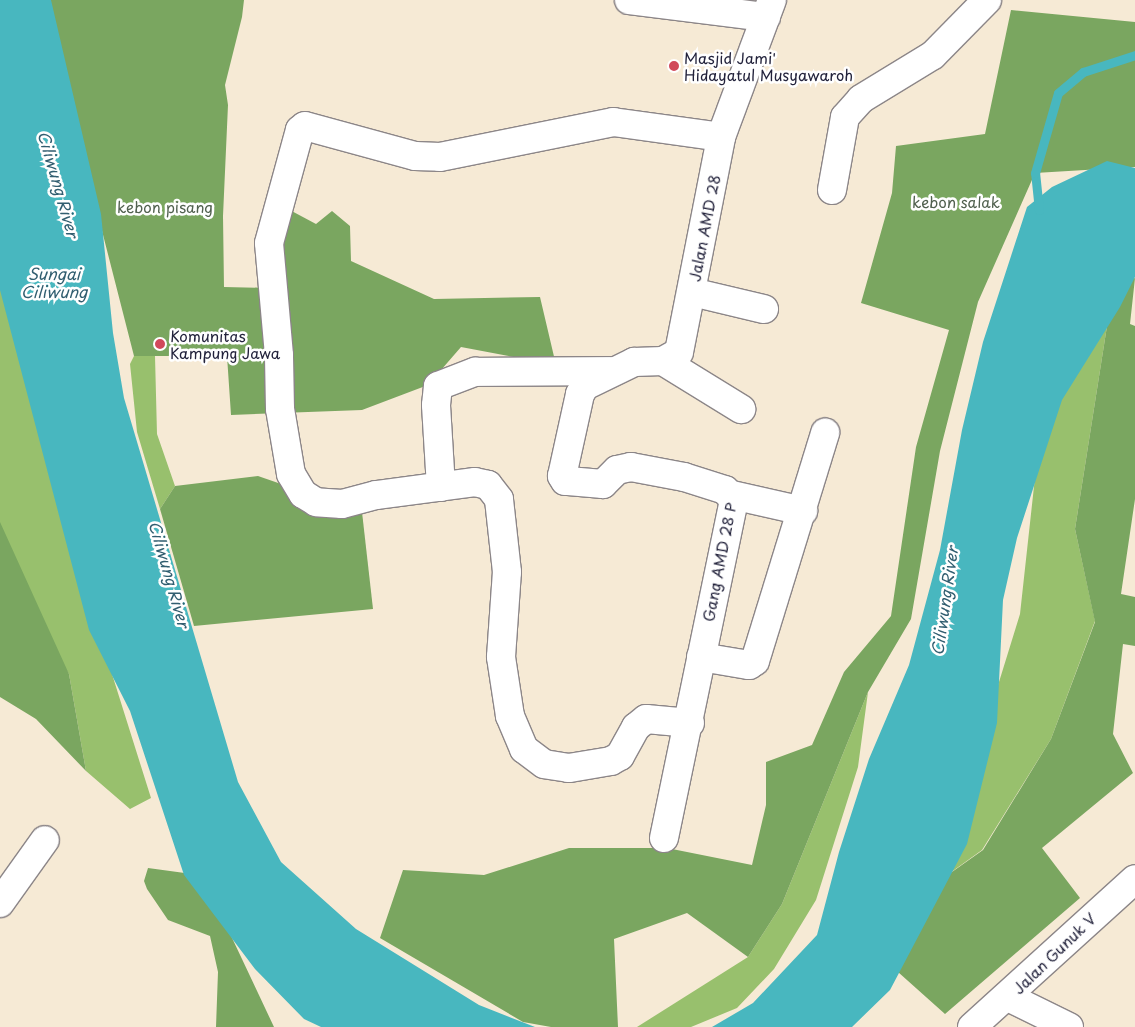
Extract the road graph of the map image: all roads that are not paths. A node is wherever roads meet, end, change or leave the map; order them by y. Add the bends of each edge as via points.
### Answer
1 (630, 0) edge
2 (987, 0) edge
3 (769, 8) edge
4 (721, 137) junction
5 (832, 190) dead end
6 (692, 292) junction
7 (764, 309) dead end
8 (663, 361) junction
9 (621, 371) junction
10 (741, 409) dead end
11 (825, 433) dead end
12 (441, 487) junction
13 (732, 495) junction
14 (803, 511) junction
15 (701, 657) junction
16 (690, 723) junction
17 (664, 838) dead end
18 (45, 840) dead end
19 (1135, 879) edge
20 (0, 903) edge
21 (1008, 997) junction
22 (972, 1027) edge
23 (1069, 1027) edge

1 - 3 street
2 - 5 street via 933,55 861,100 845,117
3 - 4 street, Jalan AMD 28
4 - 6 street, Jalan AMD 28
4 - 12 street via 613,122 440,157 388,150 312,126 300,130 269,243 279,355 280,409 290,474 303,494 327,504
6 - 7 street
6 - 8 street, Jalan AMD 28 via 680,352
8 - 9 street via 634,362
8 - 10 street
9 - 12 street via 475,372 438,386 436,405
9 - 13 street, Gang AMD 28 P via 598,377 580,394 562,476 565,481 603,484 617,470 631,467 684,477
11 - 14 street
12 - 16 street via 475,482 488,485 499,499 507,572 501,657 510,716 524,749 544,764 556,768 594,764 620,756 640,721
13 - 14 street
13 - 15 street, Gang AMD 28 P via 734,500
14 - 15 street via 755,661 749,665
15 - 16 street, Gang AMD 28 P
16 - 17 street, Gang AMD 28 P
18 - 20 street
19 - 21 street, Jalan Gunuk V via 1063,942
21 - 22 street, Jalan Gunuk V
21 - 23 street

